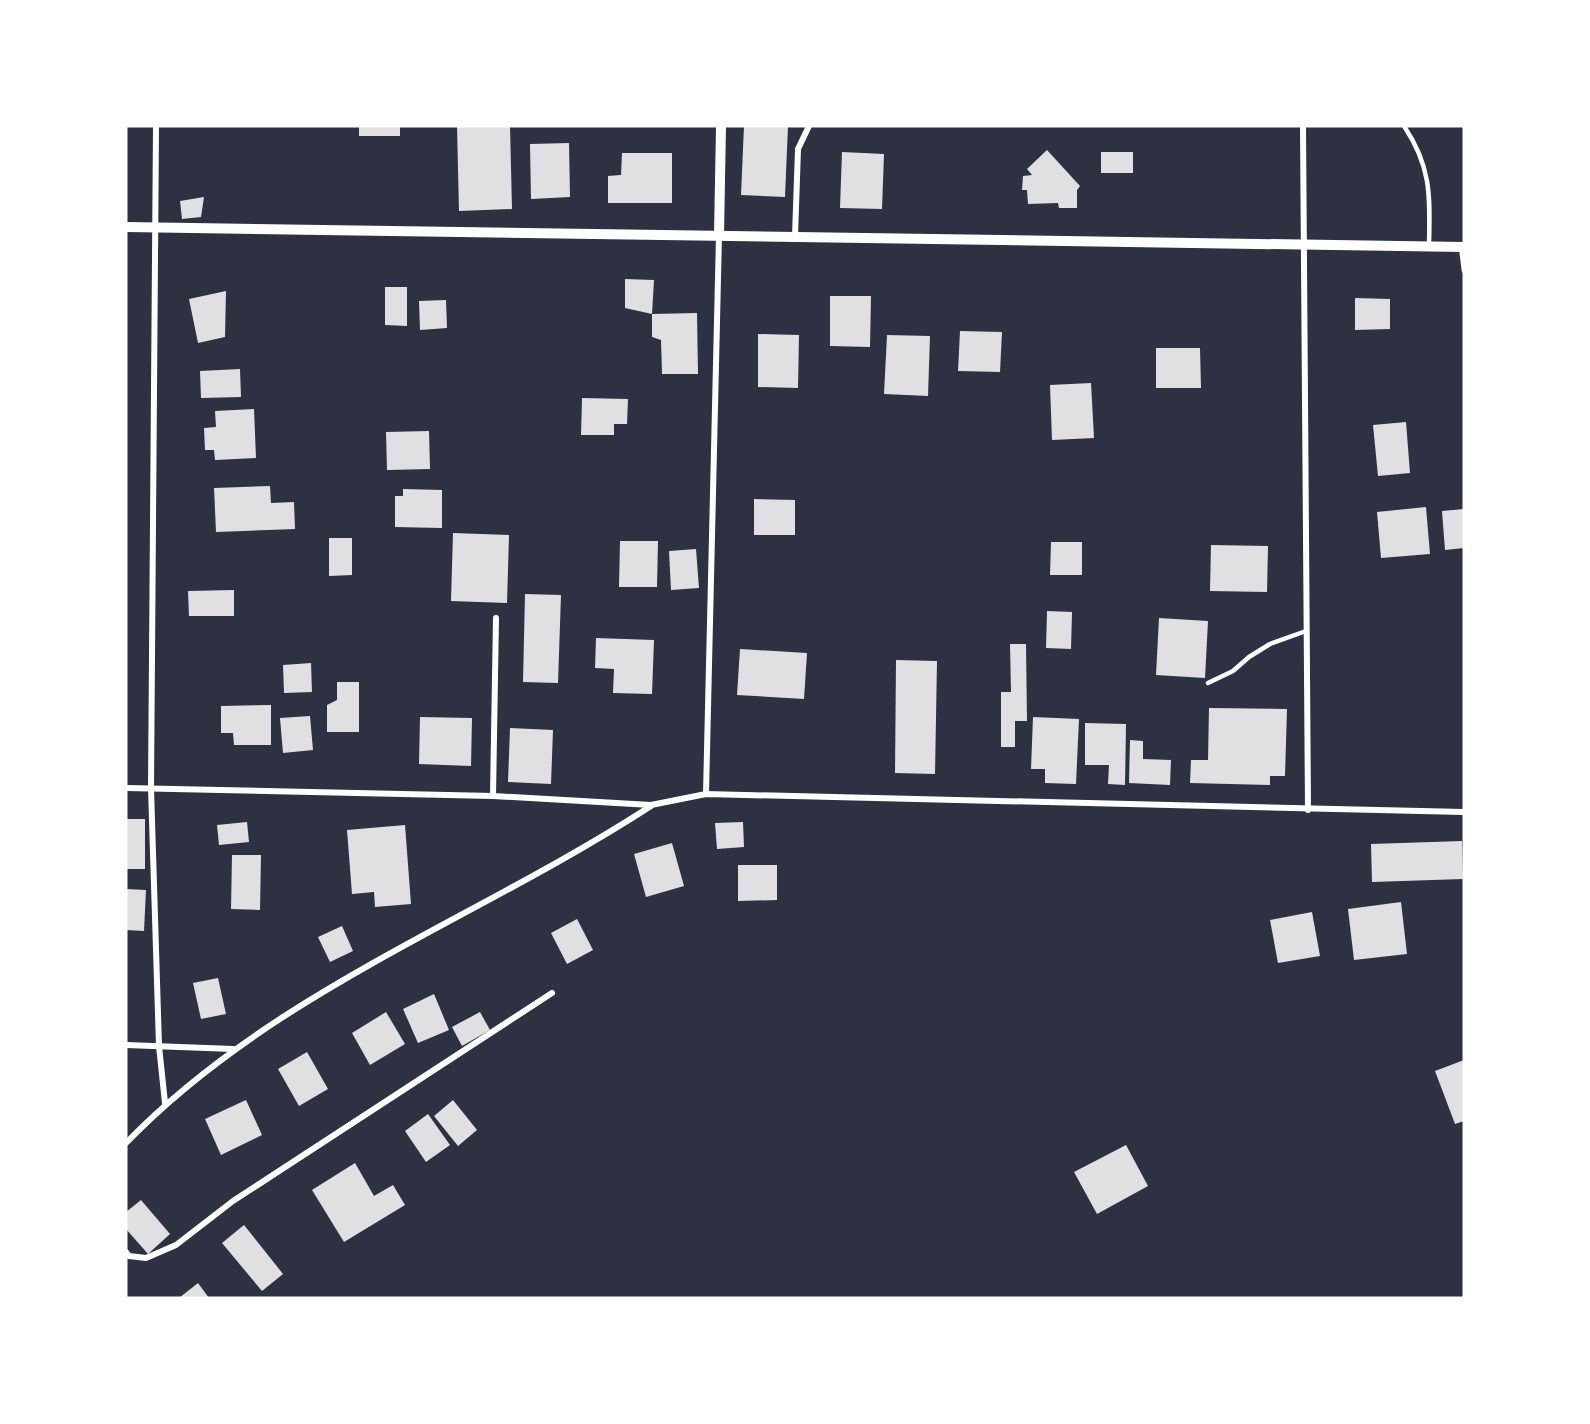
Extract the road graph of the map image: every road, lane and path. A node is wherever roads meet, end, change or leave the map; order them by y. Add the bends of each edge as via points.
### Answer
1 (156, 126) edge
2 (721, 126) edge
3 (809, 126) edge
4 (1303, 126) edge
5 (1404, 126) edge
6 (126, 227) edge
7 (153, 227) junction
8 (719, 235) junction
9 (795, 236) junction
10 (1302, 244) junction
11 (1429, 246) junction
12 (1462, 247) edge
13 (1464, 271) edge
14 (496, 618) dead end
15 (1305, 631) junction
16 (1208, 683) dead end
17 (126, 788) edge
18 (151, 788) junction
19 (706, 794) junction
20 (493, 796) junction
21 (651, 805) junction
22 (1308, 810) junction
23 (1464, 812) edge
24 (552, 993) dead end
25 (126, 1045) edge
26 (159, 1046) junction
27 (234, 1049) junction
28 (165, 1103) junction
29 (126, 1143) edge
30 (126, 1252) edge

1 - 7 street
2 - 8 street
3 - 9 street via 798,149
4 - 10 street
5 - 11 lane via 1425,164 1431,191
6 - 7 street
7 - 8 street
7 - 18 street
8 - 9 street
8 - 19 street
9 - 10 street
10 - 11 street
10 - 15 street
11 - 12 street
12 - 13 lane
14 - 20 street
15 - 16 lane via 1270,644
15 - 22 street
17 - 18 street
18 - 20 street
18 - 26 street
19 - 21 street
19 - 22 street
20 - 21 street
21 - 27 street via 578,852 414,938
22 - 23 street
24 - 30 street via 233,1201 176,1245 146,1258
25 - 26 street
26 - 27 street
26 - 28 street
27 - 28 street
28 - 29 street

